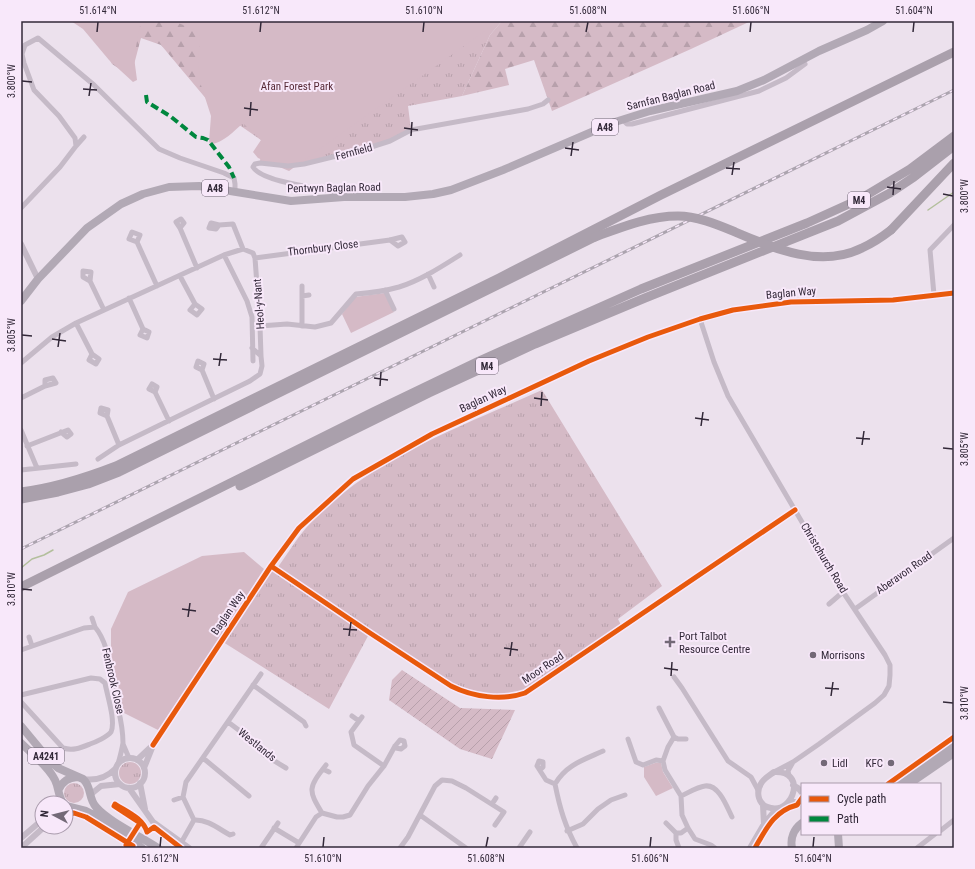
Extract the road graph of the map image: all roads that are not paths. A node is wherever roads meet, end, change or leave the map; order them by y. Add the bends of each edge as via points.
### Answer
1 (883, 21) edge
2 (954, 52) edge
3 (805, 64) dead end
4 (548, 100) dead end
5 (623, 120) junction
6 (954, 136) edge
7 (84, 137) dead end
8 (76, 146) junction
9 (954, 146) edge
10 (954, 163) edge
11 (451, 190) joint
12 (234, 192) junction
13 (344, 197) junction
14 (21, 208) edge
15 (219, 225) dead end
16 (954, 225) edge
17 (180, 228) dead end
18 (390, 240) dead end
19 (137, 242) dead end
20 (21, 244) edge
21 (243, 249) junction
22 (254, 255) junction
23 (460, 255) dead end
24 (224, 256) junction
25 (197, 268) junction
26 (428, 274) junction
27 (180, 276) junction
28 (38, 279) junction
29 (90, 281) dead end
30 (158, 286) junction
31 (302, 286) dead end
32 (434, 287) dead end
33 (386, 290) junction
34 (954, 293) edge
35 (309, 295) dead end
36 (934, 295) junction
37 (302, 296) junction
38 (130, 298) junction
39 (21, 301) edge
40 (194, 304) dead end
41 (394, 309) dead end
42 (104, 310) junction
43 (700, 319) junction
44 (76, 323) junction
45 (260, 326) junction
46 (302, 326) junction
47 (143, 329) dead end
48 (252, 348) junction
49 (92, 354) dead end
50 (261, 356) junction
51 (22, 360) edge
52 (254, 361) dead end
53 (202, 370) dead end
54 (46, 386) dead end
55 (155, 392) dead end
56 (21, 398) edge
57 (214, 399) junction
58 (107, 416) dead end
59 (169, 421) junction
60 (21, 430) edge
61 (61, 432) dead end
62 (119, 445) junction
63 (28, 446) junction
64 (98, 459) dead end
65 (76, 464) dead end
66 (37, 468) junction
67 (21, 470) edge
68 (21, 492) edge
69 (21, 499) edge
70 (795, 510) junction
71 (954, 538) edge
72 (271, 566) junction
73 (21, 587) edge
74 (843, 592) junction
75 (21, 594) edge
76 (829, 604) dead end
77 (855, 609) junction
78 (92, 618) dead end
79 (95, 627) junction
80 (30, 637) dead end
81 (32, 646) junction
82 (21, 650) edge
83 (261, 674) dead end
84 (674, 677) dead end
85 (253, 686) junction
86 (21, 695) edge
87 (21, 702) edge
88 (659, 708) dead end
89 (352, 716) dead end
90 (228, 722) junction
91 (21, 726) edge
92 (306, 726) dead end
93 (674, 737) junction
94 (628, 739) dead end
95 (686, 739) dead end
96 (21, 743) edge
97 (123, 744) junction
98 (153, 745) junction
99 (954, 745) edge
100 (395, 746) dead end
101 (603, 750) dead end
102 (954, 753) edge
103 (129, 758) junction
104 (203, 758) junction
105 (137, 760) junction
106 (663, 761) junction
107 (793, 762) junction
108 (384, 766) junction
109 (117, 767) junction
110 (144, 768) junction
111 (286, 768) dead end
112 (540, 770) dead end
113 (329, 772) dead end
114 (774, 772) junction
115 (790, 776) junction
116 (751, 777) junction
117 (80, 778) junction
118 (765, 779) junction
119 (140, 783) junction
120 (898, 783) edge
121 (910, 783) edge
122 (120, 784) junction
123 (555, 784) junction
124 (793, 785) junction
125 (129, 788) junction
126 (59, 789) junction
127 (758, 790) junction
128 (801, 792) edge
129 (59, 795) edge
130 (90, 795) junction
131 (625, 795) dead end
132 (249, 796) dead end
133 (681, 796) junction
134 (183, 797) junction
135 (496, 798) dead end
136 (174, 800) dead end
137 (790, 801) junction
138 (492, 804) junction
139 (801, 804) edge
140 (763, 805) junction
141 (74, 808) edge
142 (776, 809) junction
143 (146, 811) junction
144 (322, 813) junction
145 (420, 815) junction
146 (732, 817) dead end
147 (194, 820) junction
148 (954, 820) edge
149 (666, 823) dead end
150 (764, 824) junction
151 (801, 824) edge
152 (495, 825) dead end
153 (34, 827) edge
154 (688, 828) junction
155 (941, 830) edge
156 (567, 831) junction
157 (530, 832) dead end
158 (676, 833) junction
159 (233, 834) dead end
160 (35, 835) edge
161 (840, 835) edge
162 (935, 835) edge
163 (21, 838) edge
164 (181, 843) junction
165 (299, 843) junction
166 (21, 848) edge
167 (142, 848) edge
168 (158, 848) edge
169 (189, 848) edge
170 (261, 848) edge
171 (296, 848) edge
172 (400, 848) edge
173 (466, 848) edge
174 (519, 848) edge
175 (576, 848) edge
176 (680, 848) edge
177 (714, 848) edge
178 (750, 848) edge
179 (792, 848) edge
180 (840, 848) edge
181 (917, 848) edge

1 - 5 main road, Sarnfan Baglan Road / A48 via 738,91 650,111
2 - 68 highway via 116,466 67,483
3 - 5 street via 779,82 752,93 632,124 627,124
4 - 13 street, Fernfield via 528,109 411,130 390,141 304,164 288,166 260,163 253,167 255,171 270,178 336,192
5 - 11 main road, Sarnfan Baglan Road / A48
6 - 73 highway, M4 via 910,169 847,206 641,290 479,361
7 - 8 street
8 - 12 street via 75,138 59,116 34,90 24,63 22,54 25,45 38,38 94,85 159,149 234,178
8 - 14 street
9 - 75 highway, M4 via 896,189 838,221 645,298 482,369
10 - 69 highway, bridge via 891,230 861,249 847,254 814,257 794,254 698,219 679,216 636,222 595,237 119,472 88,484
11 - 13 main road, Pentwyn Baglan Road / A48 via 405,197
12 - 13 main road, Pentwyn Baglan Road / A48 via 291,201
12 - 28 main road, Pentwyn Baglan Road / A48 via 199,186 169,187 120,204 87,228
15 - 21 street via 233,224
16 - 36 street via 930,250
17 - 25 street
18 - 22 street, Thornbury Close
19 - 30 street
20 - 28 street
21 - 22 street
21 - 24 street
22 - 45 street, Heol-y-Nant
23 - 26 street
24 - 25 street
24 - 48 street, Heol-y-Nant via 247,301 252,317
25 - 27 street
26 - 32 street
26 - 33 street via 400,287
27 - 30 street
27 - 40 street
28 - 39 main road, Pentwyn Baglan Road / A48
29 - 42 street
30 - 38 street
31 - 37 street
33 - 41 street
33 - 46 street via 356,294 331,323 315,327
34 - 36 street, Baglan Way
35 - 37 street
36 - 43 street, Baglan Way via 880,300 791,302 733,310
37 - 46 street
38 - 42 street
38 - 47 street
42 - 44 street
43 - 70 street, Christchurch Road via 728,396
43 - 72 street, Baglan Way via 582,364 432,434 353,479 299,528
44 - 49 street
44 - 51 street via 52,336
45 - 46 street
45 - 50 street, Heol-y-Nant
48 - 50 street
48 - 52 street, Heol-y-Nant
50 - 57 street, Heol-y-Nant via 260,374 250,382
53 - 57 street
54 - 56 street
55 - 59 street
57 - 59 street, Heol-y-Nant
58 - 62 street
59 - 62 street, Heol-y-Nant
60 - 63 street
61 - 63 street
62 - 64 street, Heol-y-Nant
63 - 66 street
65 - 66 street
66 - 67 street
70 - 72 street, Moor Road via 524,693 506,697 477,694 451,686
70 - 74 street, Christchurch Road
71 - 77 street, Aberavon Road
72 - 98 street, Baglan Way
74 - 76 street
74 - 77 street, Christchurch Road
77 - 107 street, Christchurch Road via 889,661 889,686 875,703
78 - 79 street, Fenbrook Close
79 - 81 street via 84,628
79 - 97 street, Fenbrook Close via 102,635 111,666 121,716
80 - 81 street
81 - 82 street
83 - 85 street, Westlands
84 - 116 street via 728,761
85 - 90 street, Westlands
85 - 92 street
86 - 87 street, Fenbrook Close via 91,678 100,680 105,683 113,723 109,734 104,737 75,750 68,750 63,748
88 - 93 street
89 - 108 street via 360,719 352,732 354,745
90 - 104 street, Westlands
90 - 111 street, Westlands via 252,740 263,754
91 - 117 main road, A4241 via 50,761
93 - 95 street
93 - 106 street
94 - 106 street via 636,762 643,765 656,760
96 - 126 main road, A4241 via 46,767
97 - 103 street, Fenbrook Close
97 - 109 street, Fenbrook Close
98 - 105 street, Baglan Way
98 - 110 street, Baglan Way
99 - 120 main road
100 - 108 street
101 - 123 street via 567,768
102 - 121 main road
103 - 105 street
103 - 109 street via 121,761
104 - 132 street
104 - 134 street, Westlands via 186,782
105 - 110 street
106 - 133 street via 665,770
107 - 114 street, Christchurch Road
107 - 115 street via 788,771
108 - 144 street via 350,815 336,817
109 - 117 street via 110,775 104,777 91,780
109 - 122 street via 116,778
110 - 119 street via 144,776
112 - 123 street via 546,780
113 - 144 street via 324,767 311,791
114 - 115 street via 783,772
114 - 118 street
115 - 124 street
116 - 118 street
116 - 127 street
117 - 126 main road, A4241 via 66,780
117 - 130 main road via 89,786
118 - 127 street
119 - 125 street
119 - 143 street
122 - 125 street
122 - 130 street via 100,786
123 - 156 street
124 - 128 street
124 - 137 street
125 - 143 street
126 - 129 main road, A4241
127 - 140 street via 759,800
130 - 168 main road via 96,807 106,816
131 - 156 street via 598,808 583,824
133 - 146 street via 705,786 715,788
133 - 154 street via 682,815
134 - 136 street
134 - 147 street
135 - 138 street
137 - 139 street
137 - 142 street
138 - 145 street via 452,781 442,780 435,786
138 - 152 street via 504,812
140 - 142 street
140 - 150 street
141 - 167 main road via 80,808 100,818
142 - 150 street
143 - 164 street via 152,822
144 - 165 street via 316,817
145 - 172 street
145 - 173 street
147 - 159 street via 206,821 230,835
147 - 164 street
148 - 155 street
149 - 158 street
150 - 178 street
151 - 179 main road via 793,833
153 - 163 street
154 - 158 street
154 - 177 street via 695,838
156 - 175 street
157 - 174 street
158 - 176 street
160 - 166 street
161 - 180 main road
162 - 181 street
164 - 169 street
165 - 170 street via 276,826
165 - 171 street

